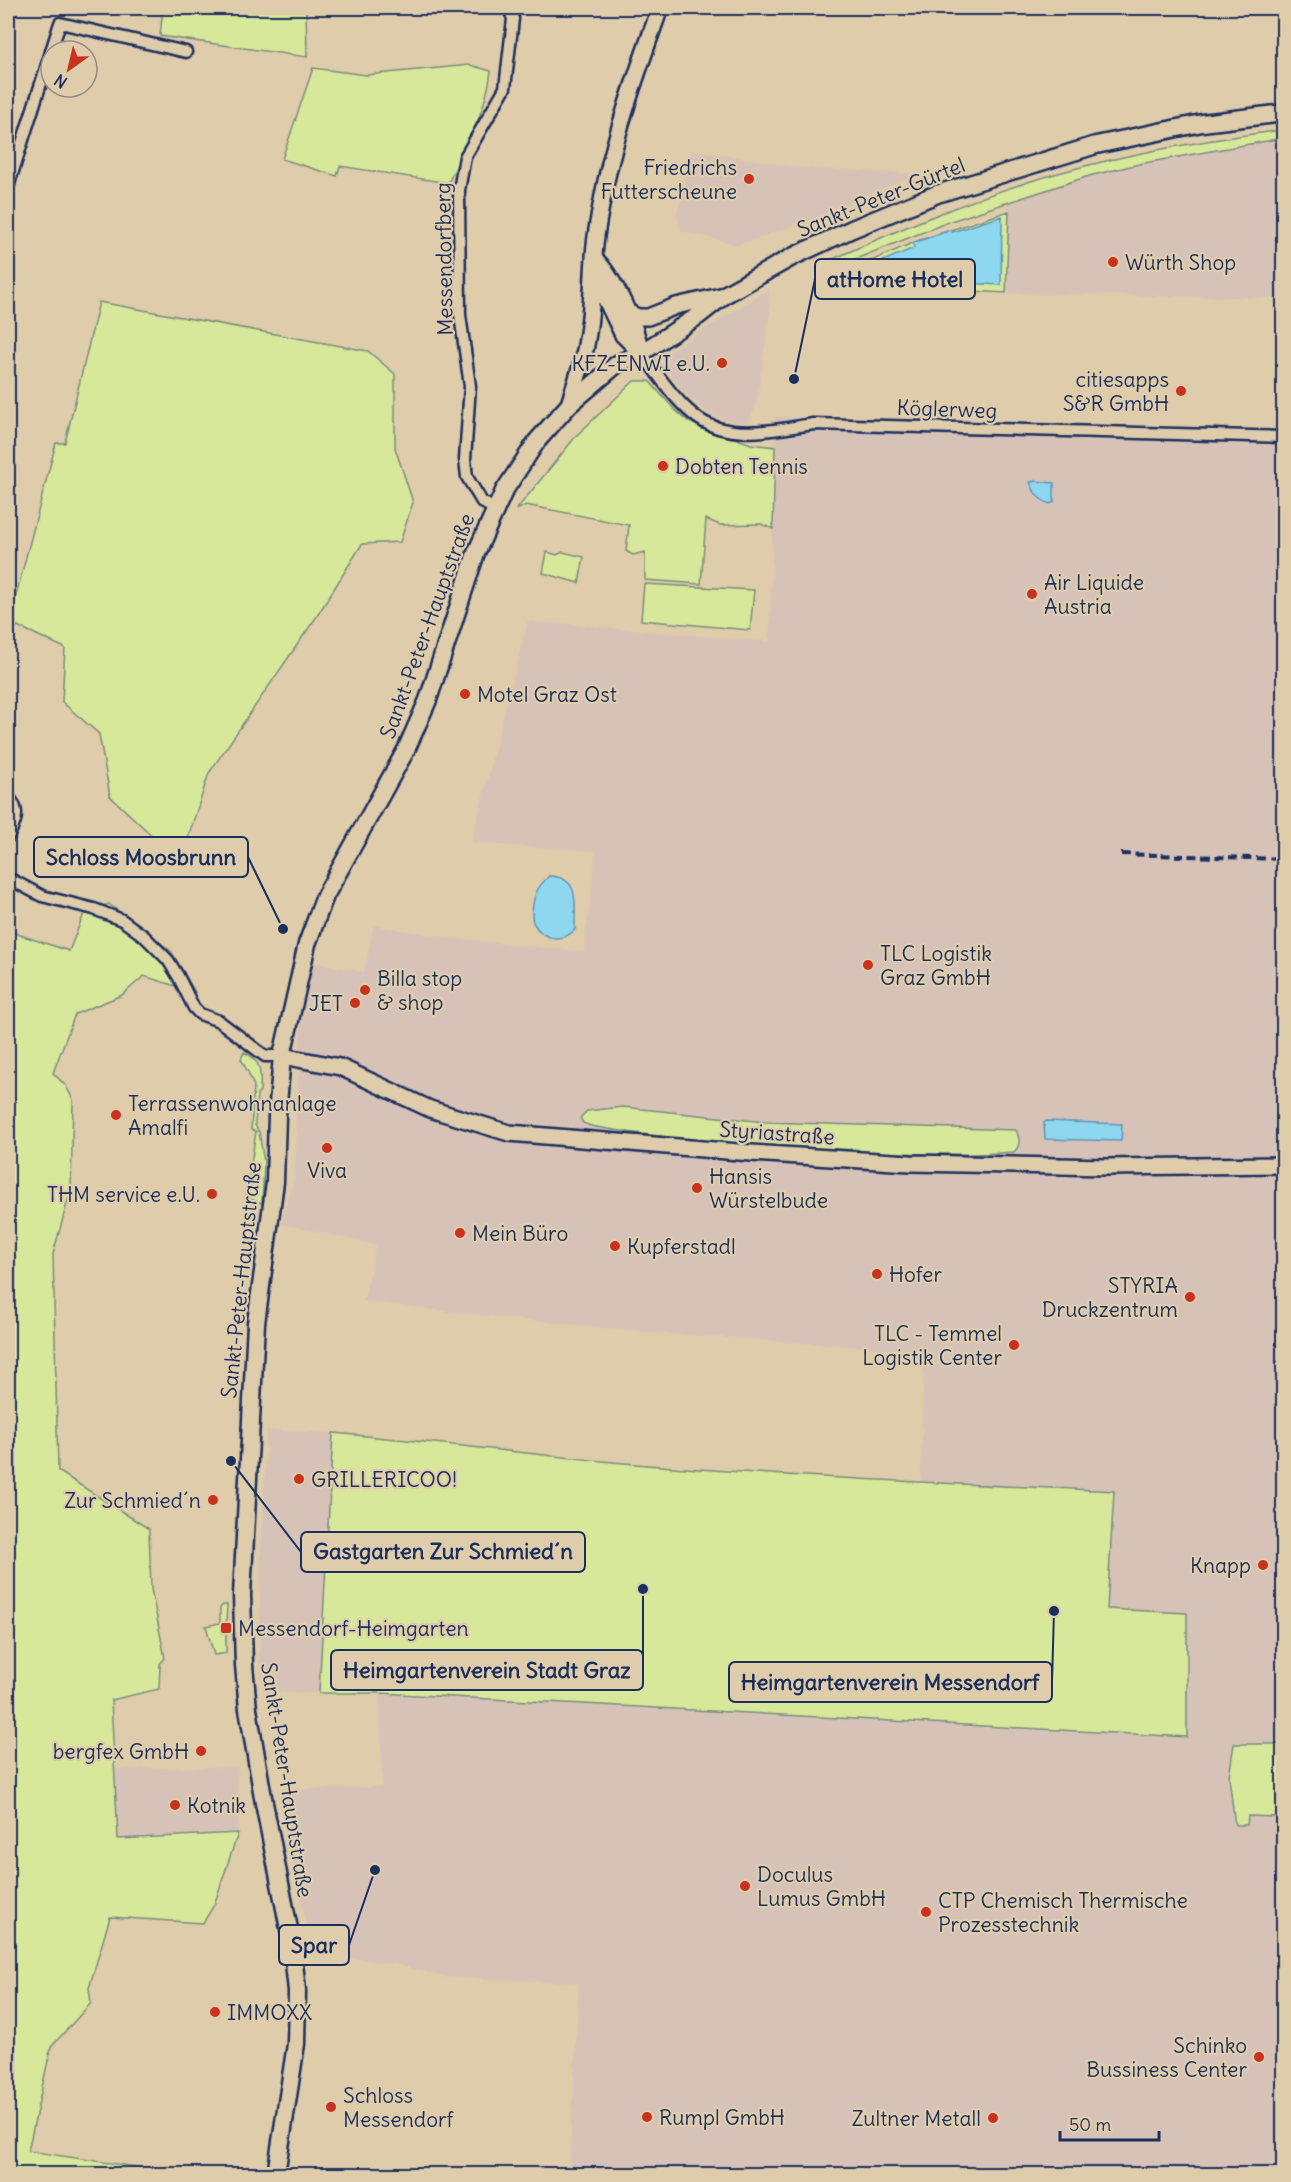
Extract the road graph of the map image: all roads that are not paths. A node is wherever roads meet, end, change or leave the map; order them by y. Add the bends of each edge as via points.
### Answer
1 (509, 8) edge
2 (660, 8) edge
3 (55, 39) edge
4 (186, 52) dead end
5 (39, 89) edge
6 (1284, 113) edge
7 (8, 187) edge
8 (594, 258) junction
9 (594, 275) junction
10 (726, 294) junction
11 (627, 312) junction
12 (641, 353) junction
13 (569, 405) junction
14 (1284, 437) edge
15 (495, 508) junction
16 (8, 800) edge
17 (8, 837) edge
18 (8, 878) edge
19 (282, 1056) junction
20 (1284, 1165) edge
21 (276, 2175) edge

1 - 15 street, Messendorfberg via 513,19 505,88 465,157 459,190 460,315 470,386 467,477 482,502
2 - 8 street, Sankt-Peter-Hauptstraße via 619,129
3 - 4 street via 60,22
5 - 7 street
6 - 10 main road, Sankt-Peter-Gürtel via 1202,123 1096,146 937,194 792,257
8 - 9 street, Sankt-Peter-Hauptstraße
8 - 11 street via 606,268
9 - 12 street, Sankt-Peter-Hauptstraße via 623,335
9 - 13 street, Sankt-Peter-Hauptstraße via 582,370
10 - 11 street via 648,317
10 - 12 main road, Sankt-Peter-Gürtel
11 - 12 street via 638,333
12 - 13 main road, Sankt-Peter-Gürtel via 617,364
12 - 14 street, Köglerweg via 699,419 739,431 813,424
13 - 15 main road, Sankt-Peter-Hauptstraße via 537,441
15 - 19 main road, Sankt-Peter-Hauptstraße via 476,553 424,710 325,896 307,944
16 - 17 street via 15,804 17,814
18 - 19 street via 42,896 122,920 168,960 200,1014 219,1021 265,1056
19 - 20 street, Styriastraße via 340,1067 430,1109 509,1133 910,1163
19 - 21 main road, Sankt-Peter-Hauptstraße via 275,1182 256,1323 242,1595 248,1709 292,1944 297,1991 296,2044

